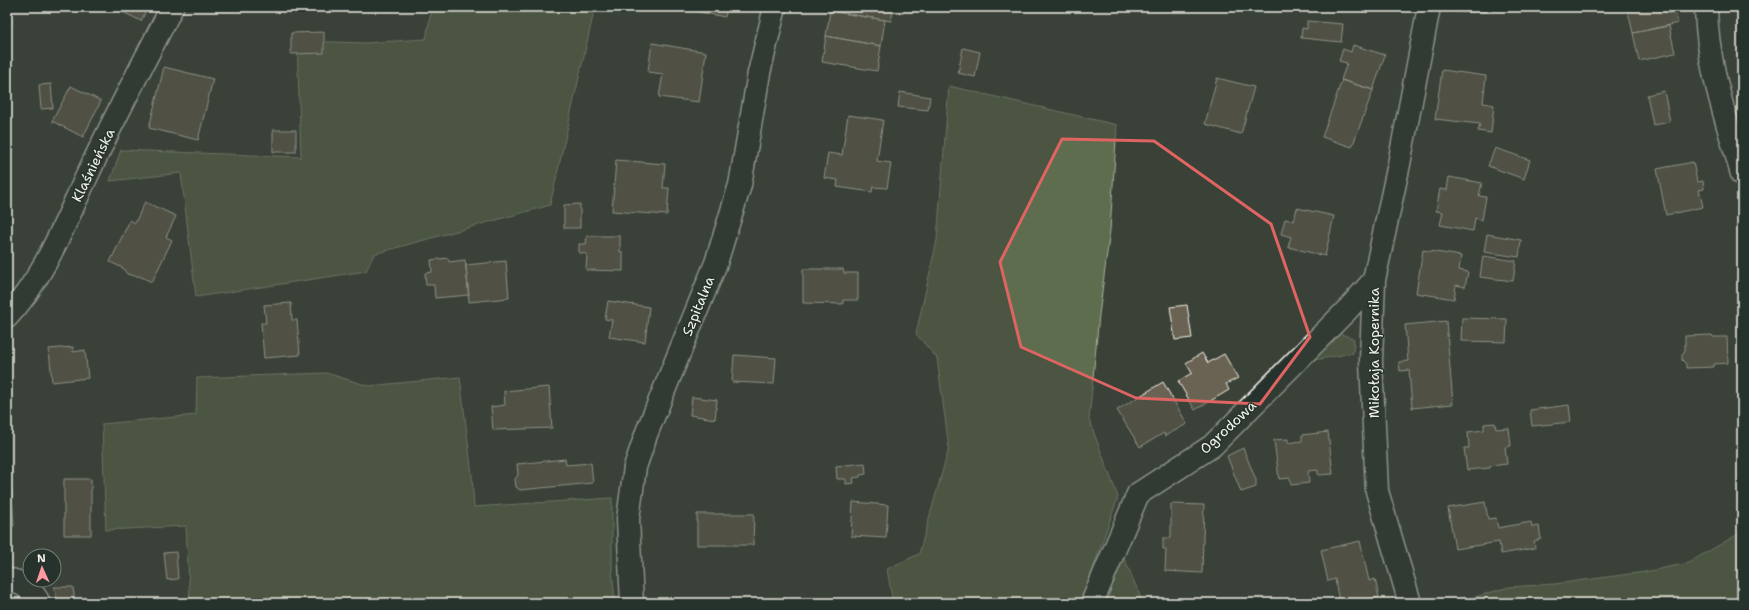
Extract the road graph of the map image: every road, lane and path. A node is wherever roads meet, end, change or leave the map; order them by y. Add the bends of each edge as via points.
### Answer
1 (172, 7) edge
2 (775, 7) edge
3 (1428, 7) edge
4 (1706, 7) edge
5 (1742, 174) edge
6 (1374, 280) junction
7 (7, 317) edge
8 (7, 580) edge
9 (39, 603) edge
10 (632, 603) edge
11 (1092, 603) edge
12 (1410, 603) edge

1 - 7 street, Klaśnieńska via 52,249 37,276
2 - 10 street, Szpitalna via 759,73 740,185 716,263 635,467 628,519
3 - 6 street, Mikołaja Kopernika via 1399,164
4 - 5 street via 1706,36 1714,79
6 - 11 street, Ogrodowa via 1212,446 1138,494
6 - 12 street, Mikołaja Kopernika via 1372,361 1377,491
8 - 9 street via 12,579 26,586

